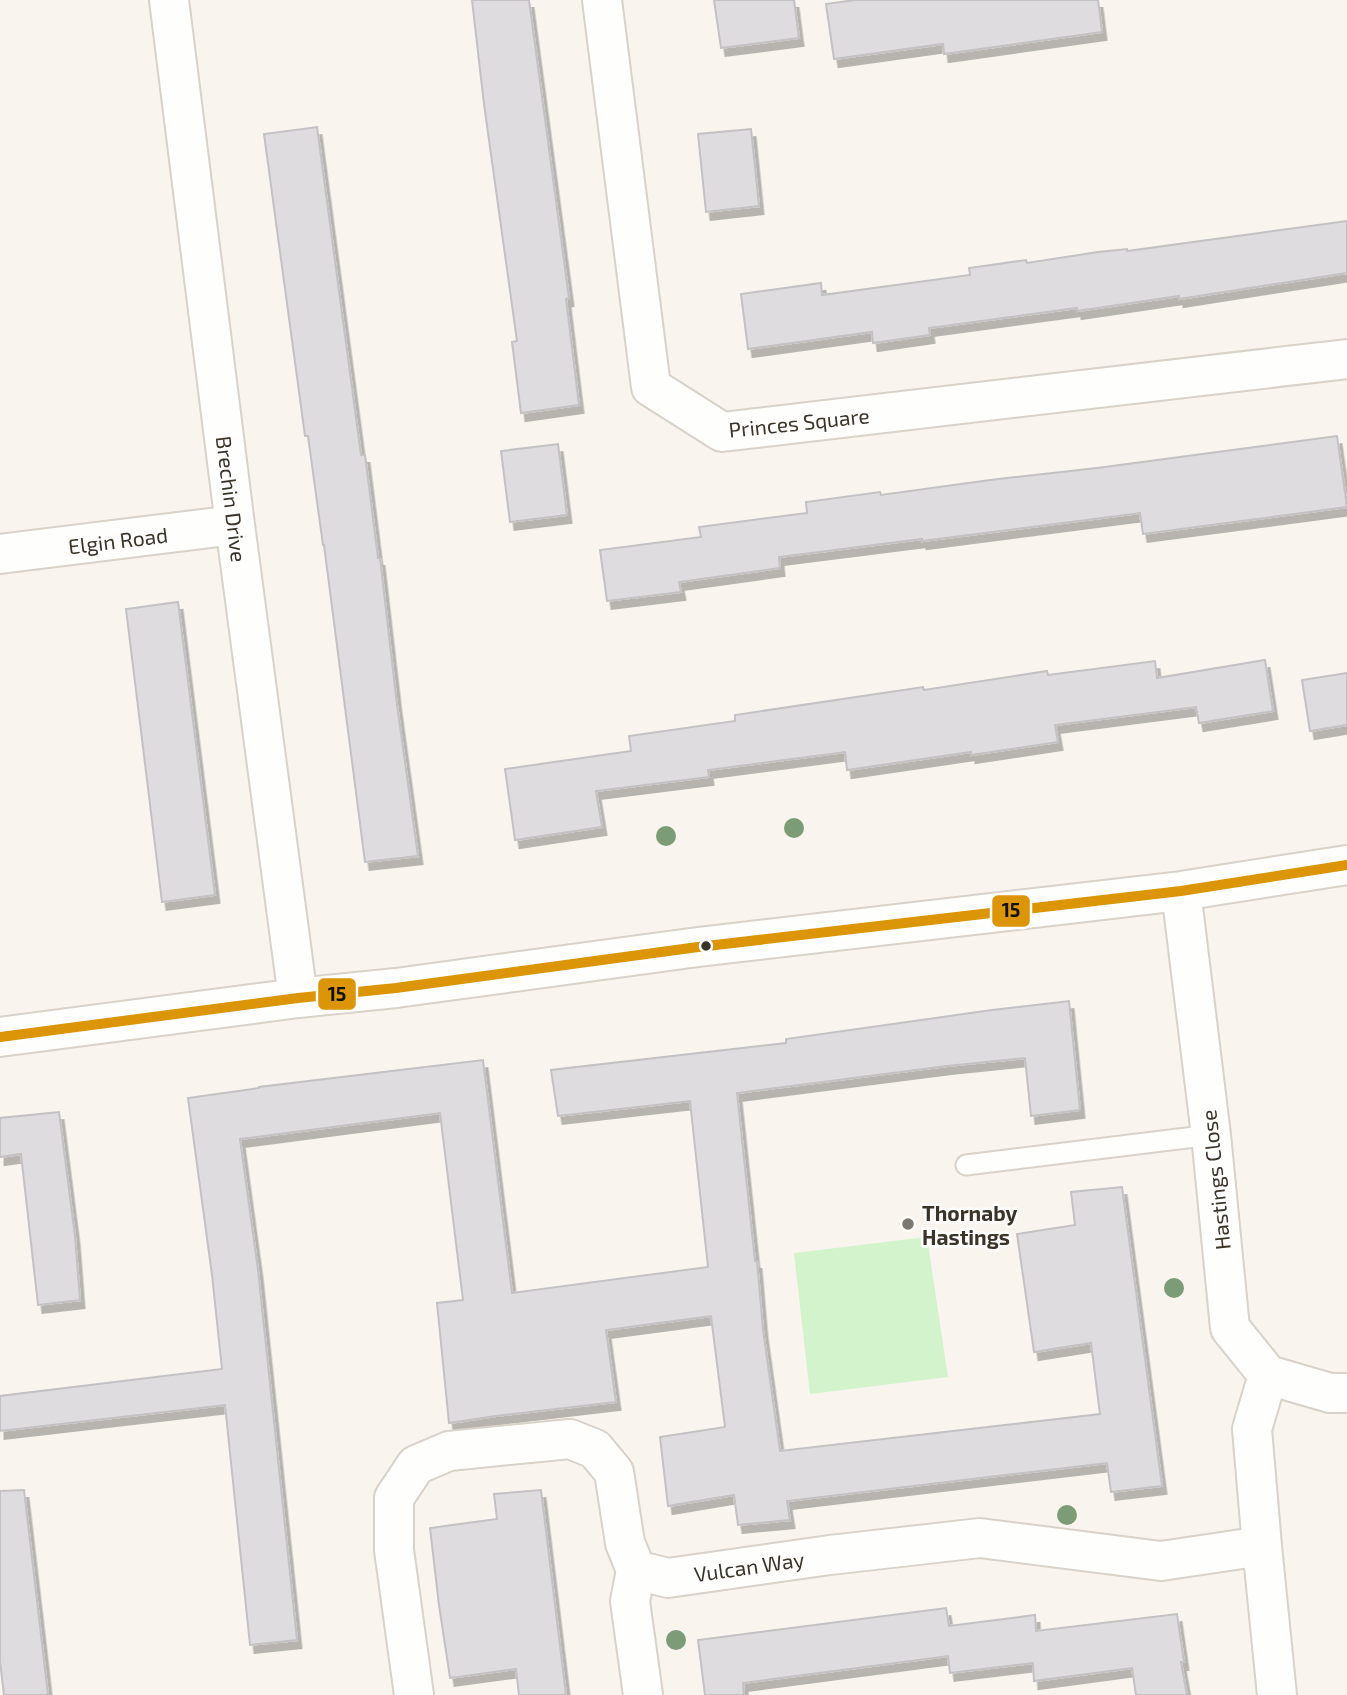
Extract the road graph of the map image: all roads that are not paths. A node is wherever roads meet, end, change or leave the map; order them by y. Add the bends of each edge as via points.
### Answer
1 (169, 0) edge
2 (602, 0) edge
3 (1347, 359) edge
4 (235, 525) junction
5 (0, 554) edge
6 (1347, 865) edge
7 (1181, 891) junction
8 (298, 998) junction
9 (0, 1037) edge
10 (1211, 1135) junction
11 (966, 1165) dead end
12 (1268, 1375) junction
13 (1347, 1393) edge
14 (1262, 1546) junction
15 (636, 1570) junction
16 (414, 1695) edge
17 (643, 1695) edge
18 (1277, 1695) edge

1 - 4 street, Brechin Drive
2 - 3 street, Princes Square via 651,387 722,432
4 - 5 street, Elgin Road
4 - 8 street, Brechin Drive
6 - 7 street
7 - 8 street
7 - 10 street, Hastings Close
8 - 9 street
10 - 11 lane
10 - 12 street, Hastings Close via 1230,1328
12 - 13 street via 1330,1393
12 - 14 street via 1252,1429
14 - 15 street, Vulcan Way via 1161,1560 980,1538 668,1577
14 - 18 street
15 - 16 street via 625,1543 614,1472 595,1449 570,1439 449,1451 416,1465 394,1498 394,1550
15 - 17 street via 630,1601

